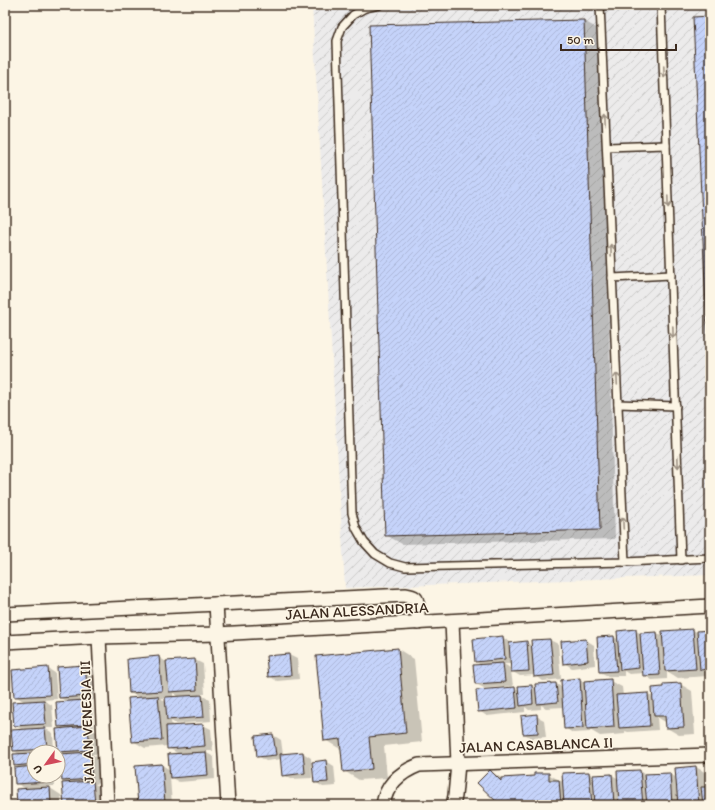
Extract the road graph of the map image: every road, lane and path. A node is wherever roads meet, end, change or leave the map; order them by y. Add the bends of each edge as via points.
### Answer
1 (379, 5) edge
2 (600, 5) edge
3 (661, 5) edge
4 (666, 145) junction
5 (607, 147) junction
6 (671, 275) junction
7 (612, 278) junction
8 (618, 404) junction
9 (676, 406) junction
10 (710, 558) edge
11 (681, 560) junction
12 (625, 562) junction
13 (216, 604) junction
14 (710, 606) edge
15 (5, 614) edge
16 (452, 621) junction
17 (418, 623) junction
18 (217, 634) junction
19 (99, 637) junction
20 (5, 642) edge
21 (710, 755) edge
22 (458, 764) junction
23 (107, 805) edge
24 (228, 805) edge
25 (384, 805) edge
26 (453, 805) edge

1 - 12 lane via 365,8 353,16 342,27 337,41 352,514 356,528 375,554 390,563 405,567
5 -> 2 lane
3 -> 4 lane
4 - 5 lane
4 -> 6 lane
7 -> 5 lane
6 - 7 lane
6 -> 9 lane
8 -> 7 lane
8 - 9 lane
12 -> 8 lane
9 -> 11 lane
10 - 11 lane
11 - 12 lane
13 - 15 street
13 - 17 street via 406,595 416,599
13 - 18 street
14 - 16 street, JALAN ALESSANDRIA
16 - 17 street, JALAN ALESSANDRIA
16 - 22 street
17 - 18 street, JALAN ALESSANDRIA
18 - 19 street, JALAN ALESSANDRIA
18 - 24 street
19 - 20 street, JALAN ALESSANDRIA
19 - 23 street, JALAN VENESIA III
21 - 22 street, JALAN CASABLANCA II
22 - 25 street, JALAN CASABLANCA II via 419,765 409,769 389,787
22 - 26 street

